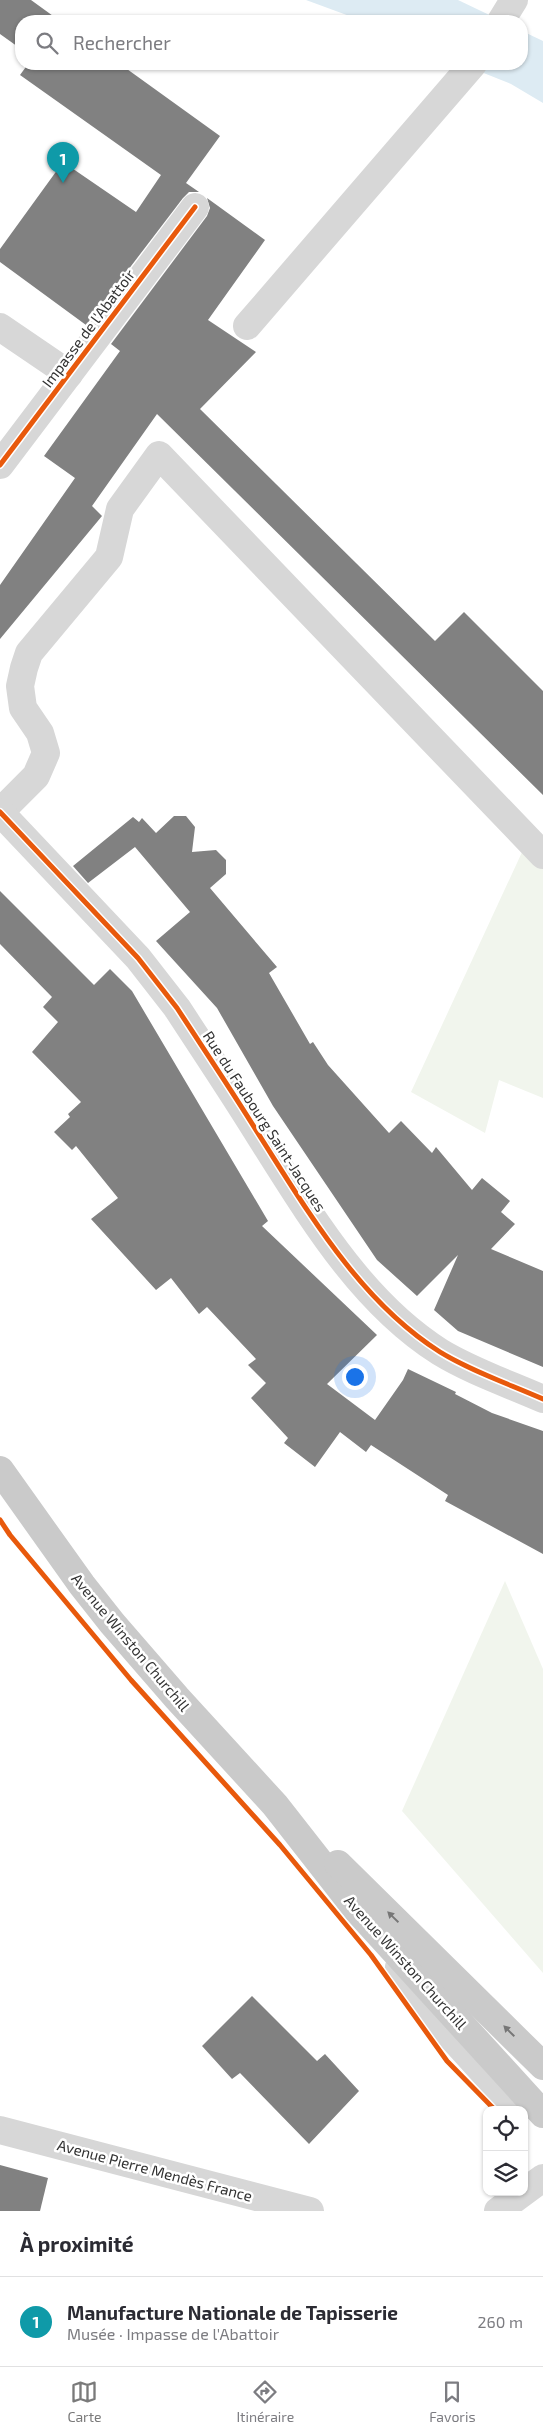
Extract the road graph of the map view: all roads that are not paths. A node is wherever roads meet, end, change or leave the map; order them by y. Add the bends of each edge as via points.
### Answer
1 (468, 70) edge
2 (195, 207) dead end
3 (0, 326) edge
4 (247, 326) dead end
5 (69, 374) junction
6 (0, 465) edge
7 (0, 812) edge
8 (543, 855) edge
9 (543, 1399) edge
10 (0, 1470) edge
11 (275, 1805) junction
12 (380, 1936) junction
13 (543, 2066) edge
14 (512, 2106) edge
15 (543, 2114) edge
16 (0, 2130) edge
17 (543, 2178) edge
18 (506, 2203) edge
19 (310, 2211) edge

1 - 4 street
2 - 5 street, Impasse de l'Abattoir
3 - 5 street, Impasse de l'Abattoir
5 - 6 street, Impasse de l'Abattoir
7 - 8 street via 36,776 46,753 40,733 23,708 20,686 29,653 108,557 120,509 159,455
7 - 9 street, Rue du Faubourg Saint-Jacques via 158,983 314,1220 374,1295 439,1351
10 - 11 main road, Avenue Winston Churchill via 112,1623
11 - 12 main road, Avenue Winston Churchill
13 -> 11 main road, Avenue Winston Churchill via 378,1901
12 - 14 street via 426,2009
12 - 15 main road, Avenue Winston Churchill
16 - 19 street, Avenue Pierre Mendès France
17 - 18 street

